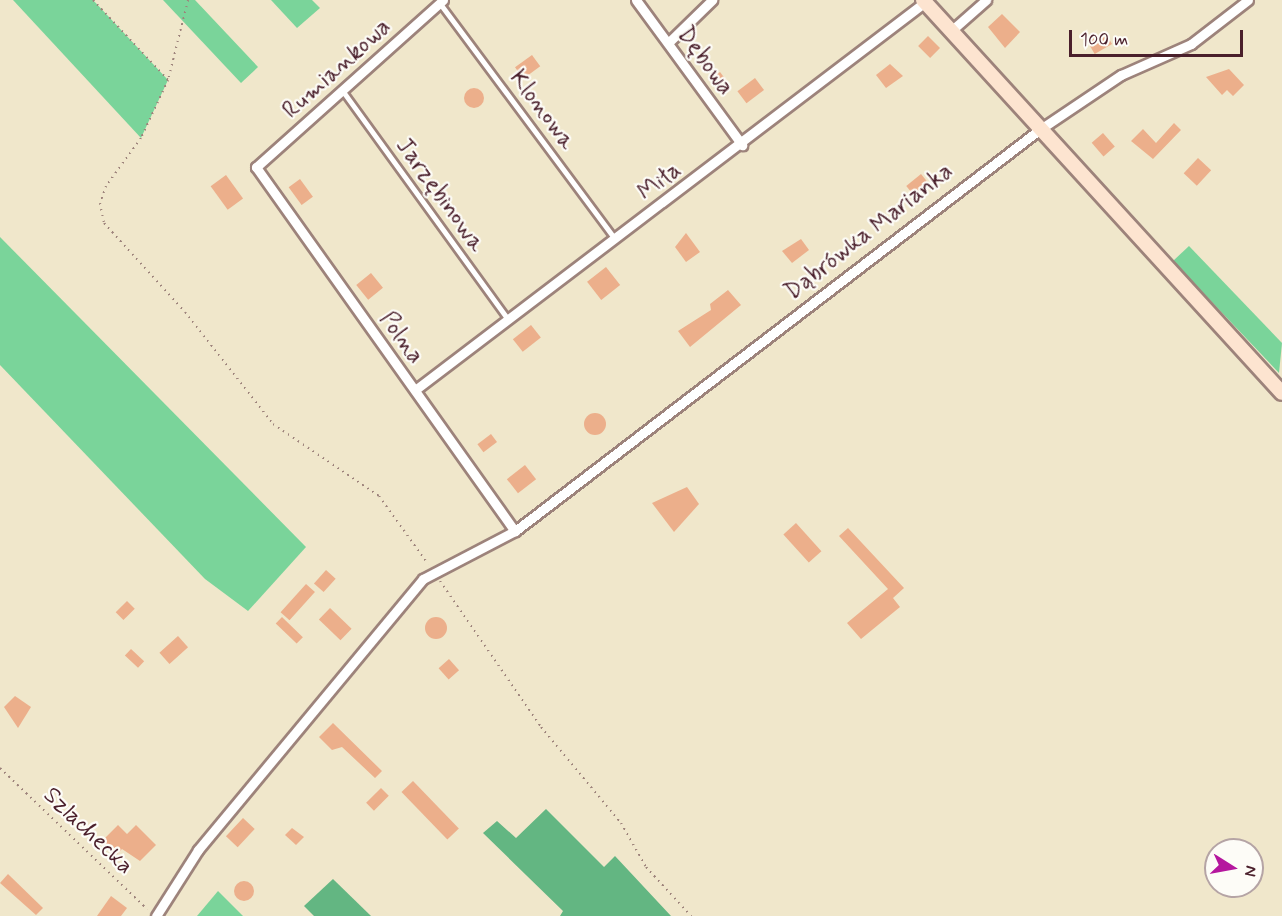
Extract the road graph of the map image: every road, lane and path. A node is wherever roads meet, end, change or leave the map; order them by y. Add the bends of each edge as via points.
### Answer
1 (93, 0) edge
2 (188, 0) edge
3 (636, 0) edge
4 (712, 0) edge
5 (986, 0) edge
6 (1248, 0) edge
7 (442, 1) edge
8 (924, 1) edge
9 (951, 31) junction
10 (668, 44) junction
11 (168, 81) junction
12 (343, 91) junction
13 (1039, 130) junction
14 (742, 145) junction
15 (256, 167) joint
16 (616, 239) junction
17 (509, 320) junction
18 (415, 390) junction
19 (1282, 393) edge
20 (515, 531) junction
21 (433, 572) junction
22 (0, 768) edge
23 (156, 916) edge
24 (691, 916) edge

1 - 11 path
2 - 11 path
3 - 10 street, Dębowa
4 - 10 street
5 - 9 street
6 - 13 street, Dąbrówka Marianka via 1191,45 1121,75
7 - 12 street, Rumiankowa
7 - 16 lane, Klonowa
8 - 9 street
8 - 14 street, Miła
9 - 13 street
10 - 14 street, Dębowa
11 - 21 path via 141,138 106,186 100,203 111,236 185,312 273,424 379,496
12 - 15 street, Rumiankowa
12 - 17 lane, Jarzębinowa
13 - 19 street
13 - 20 street, Dąbrówka Marianka
14 - 16 street, Miła
15 - 18 street, Polna
16 - 17 street, Miła
17 - 18 street, Miła
18 - 20 street, Polna
20 - 21 street, Dąbrówka Marianka
21 - 23 street via 198,850
21 - 24 path via 541,727 621,823 646,867
22 - 23 path, Szlachecka

